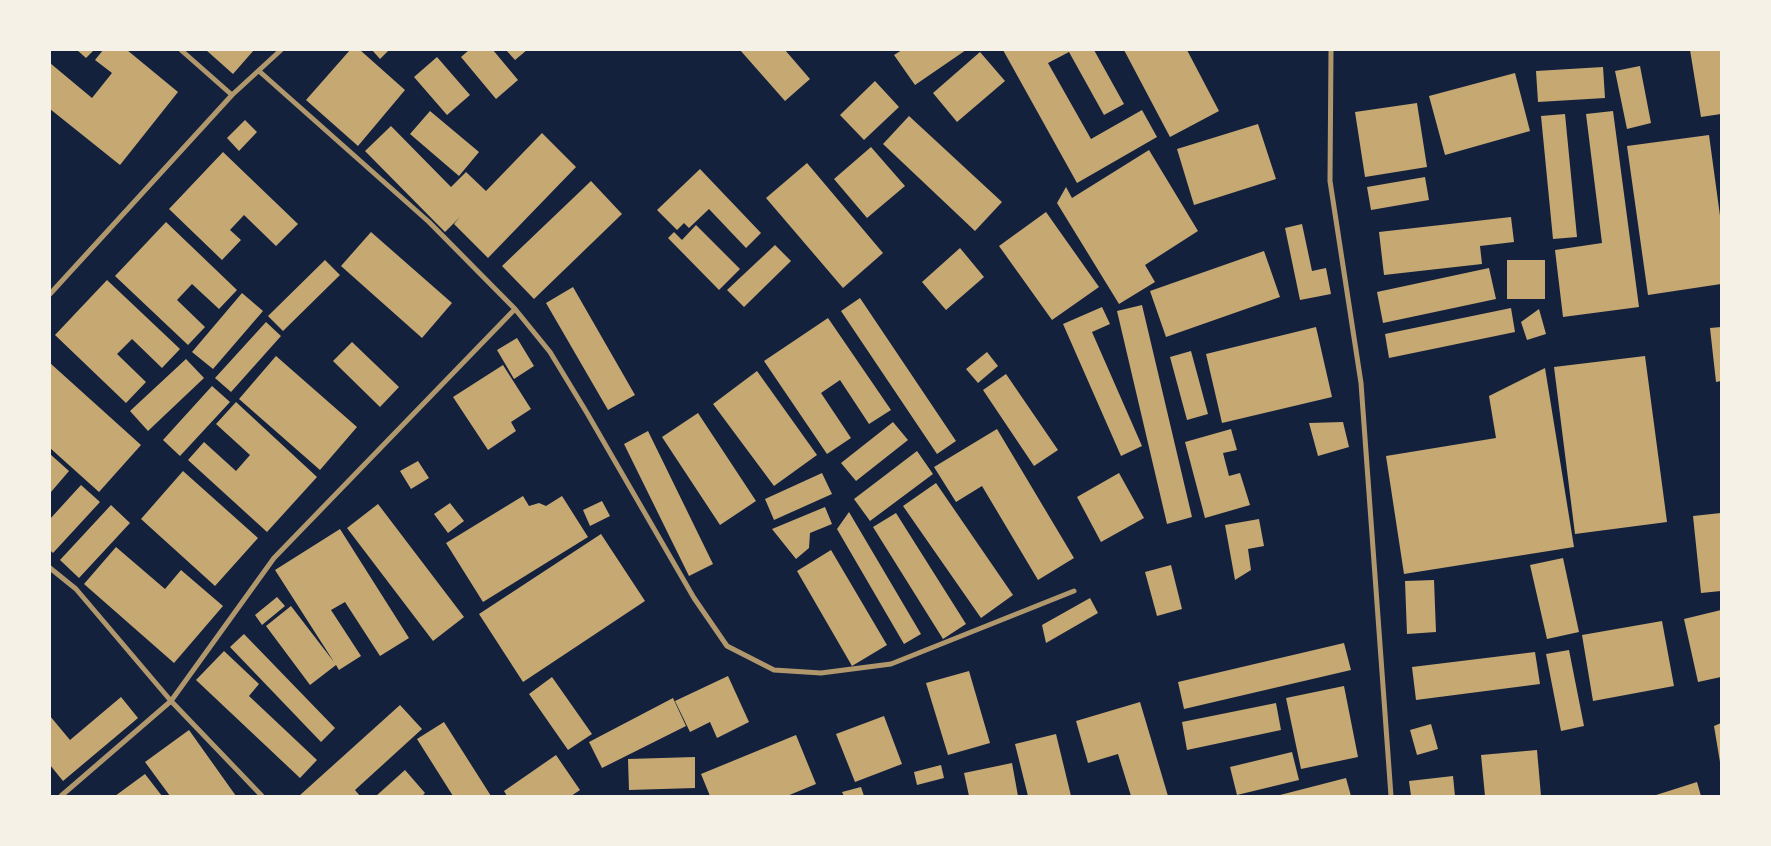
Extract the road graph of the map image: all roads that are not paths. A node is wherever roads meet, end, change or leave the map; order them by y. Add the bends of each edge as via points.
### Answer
1 (181, 50) edge
2 (281, 50) edge
3 (1331, 50) edge
4 (259, 71) junction
5 (232, 95) junction
6 (50, 294) edge
7 (515, 309) junction
8 (50, 568) edge
9 (1074, 591) dead end
10 (171, 701) junction
11 (61, 796) edge
12 (262, 796) edge
13 (1391, 796) edge

1 - 5 street
2 - 4 street
3 - 13 street via 1330,181 1361,383
4 - 5 street
4 - 7 street via 429,222
5 - 6 street
7 - 9 street via 550,352 694,598 728,646 774,670 821,674 891,664
7 - 10 street via 274,558
8 - 10 street via 76,589
10 - 11 street
10 - 12 street

